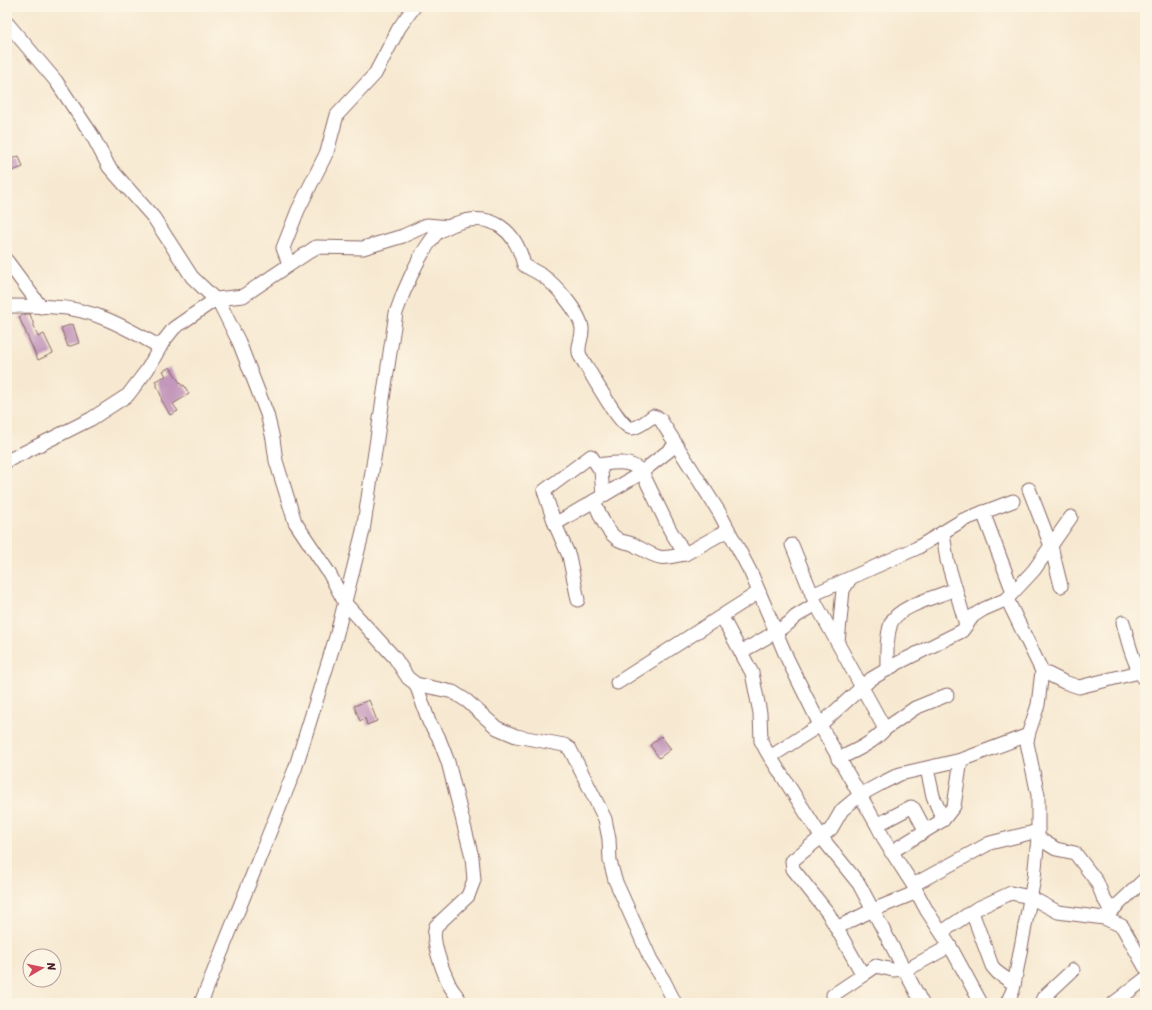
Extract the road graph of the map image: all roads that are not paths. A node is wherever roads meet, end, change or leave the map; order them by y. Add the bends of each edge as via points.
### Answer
1 (414, 7) edge
2 (7, 23) edge
3 (448, 227) junction
4 (7, 261) edge
5 (289, 264) junction
6 (216, 299) junction
7 (7, 306) edge
8 (41, 307) junction
9 (7, 316) edge
10 (160, 347) junction
11 (676, 445) junction
12 (7, 461) edge
13 (598, 465) junction
14 (642, 472) junction
15 (1029, 489) dead end
16 (599, 498) junction
17 (1013, 501) dead end
18 (983, 512) junction
19 (1071, 517) dead end
20 (555, 524) junction
21 (728, 530) junction
22 (943, 533) junction
23 (792, 545) dead end
24 (1051, 546) junction
25 (685, 554) junction
26 (850, 579) junction
27 (1062, 586) dead end
28 (956, 589) junction
29 (759, 592) junction
30 (1010, 595) junction
31 (578, 600) dead end
32 (814, 600) junction
33 (345, 603) junction
34 (722, 617) junction
35 (1123, 622) dead end
36 (966, 625) junction
37 (776, 632) junction
38 (838, 642) junction
39 (741, 652) junction
40 (887, 670) junction
41 (1042, 671) junction
42 (1142, 676) edge
43 (617, 683) dead end
44 (416, 684) junction
45 (863, 687) junction
46 (947, 695) dead end
47 (820, 725) junction
48 (885, 729) junction
49 (1028, 735) junction
50 (770, 757) junction
51 (838, 759) junction
52 (961, 760) junction
53 (927, 769) junction
54 (860, 795) junction
55 (943, 820) junction
56 (878, 825) junction
57 (925, 830) junction
58 (1038, 834) junction
59 (822, 838) junction
60 (891, 852) junction
61 (1145, 879) edge
62 (915, 888) junction
63 (1030, 897) junction
64 (873, 910) junction
65 (972, 912) junction
66 (1108, 914) junction
67 (836, 928) junction
68 (942, 932) junction
69 (1140, 943) edge
70 (950, 946) junction
71 (1145, 967) edge
72 (905, 969) junction
73 (1073, 970) dead end
74 (863, 975) junction
75 (1145, 979) edge
76 (1014, 984) junction
77 (201, 1003) edge
78 (461, 1003) edge
79 (675, 1003) edge
80 (834, 1003) edge
81 (922, 1003) edge
82 (981, 1003) edge
83 (1007, 1003) edge
84 (1041, 1003) edge
85 (1114, 1003) edge

1 - 5 street via 399,28 375,74 337,115 327,152 298,210 283,248
2 - 6 street via 64,92 115,176 154,218 192,277
3 - 5 street via 427,225 403,236 363,248 316,247
3 - 11 street via 472,219 495,222 508,232 522,254 524,265 543,277 580,319 580,356 626,427 635,428 653,416 660,419
3 - 33 street via 436,233 404,289 396,313 363,531
4 - 8 street
5 - 6 street via 243,296
6 - 10 street via 174,328
6 - 33 street via 239,342 267,414 276,461 295,522 330,573
7 - 8 street
8 - 9 street
8 - 10 street via 54,306 89,313 121,324
10 - 12 street via 128,395 91,420
11 - 14 street
11 - 21 street via 699,478
13 - 14 street via 623,462 637,467
13 - 16 street via 601,471
13 - 20 street via 591,456 544,491
14 - 16 street
14 - 25 street via 670,530
15 - 24 street
16 - 20 street
16 - 25 street via 613,536 620,541 634,544 663,559
17 - 18 street
18 - 22 street via 963,520
18 - 30 street
19 - 24 street
20 - 31 street via 569,556
21 - 25 street
21 - 29 street
22 - 26 street
22 - 28 street via 947,560
23 - 32 street
24 - 27 street
24 - 30 street via 1034,570
26 - 32 street
26 - 38 street via 843,590
28 - 36 street
28 - 40 street via 916,605 899,614 892,622 888,639
29 - 34 street
29 - 37 street
30 - 36 street via 973,616
30 - 41 street
32 - 37 street
32 - 38 street
33 - 44 street via 395,658 408,678
33 - 77 street via 295,769
34 - 39 street
34 - 43 street
35 - 42 street via 1131,651
36 - 40 street via 962,631
37 - 39 street
37 - 47 street
38 - 45 street
39 - 50 street via 752,673 760,713 761,741
40 - 45 street
41 - 42 street via 1079,687
41 - 49 street via 1038,705
44 - 78 street via 429,722 438,736 448,762 472,857 474,880 468,896 436,926 433,932 450,985
44 - 79 street via 453,692 497,728 516,736 564,745 570,749 605,819 610,860 618,886 651,960
45 - 47 street
45 - 48 street
46 - 48 street via 916,708
47 - 50 street
47 - 51 street
48 - 51 street via 864,746
49 - 52 street
49 - 58 street via 1027,743 1038,795
50 - 59 street
51 - 54 street
52 - 53 street
52 - 55 street via 954,806
53 - 54 street via 900,774
53 - 55 street via 933,796
54 - 56 street
54 - 59 street via 842,810
55 - 57 street
56 - 57 street via 911,807
56 - 60 street
57 - 60 street
58 - 62 street via 990,843
58 - 63 street
58 - 66 street via 1056,849 1075,854 1097,882
59 - 64 street via 848,869
59 - 67 street via 792,861 793,868 828,913
60 - 62 street
61 - 66 street
62 - 64 street
62 - 68 street
63 - 65 street via 1011,893
63 - 66 street via 1058,912
63 - 76 street
64 - 67 street
64 - 72 street
65 - 68 street
65 - 76 street via 992,966
66 - 69 street
67 - 74 street
68 - 70 street
69 - 71 street
70 - 72 street
70 - 82 street
72 - 74 street via 893,970 876,966
72 - 81 street
73 - 84 street via 1043,998
74 - 80 street via 833,995
75 - 85 street
76 - 83 street

